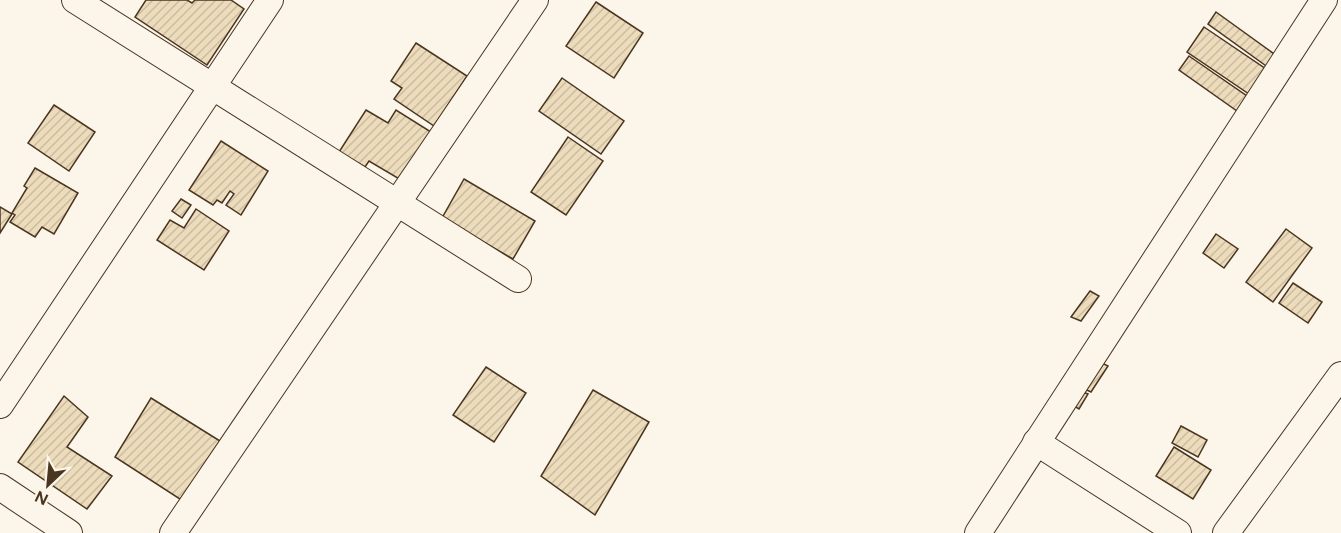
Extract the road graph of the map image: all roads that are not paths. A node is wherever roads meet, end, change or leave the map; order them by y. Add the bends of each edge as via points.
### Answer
1 (75, 0) edge
2 (270, 0) edge
3 (535, 0) edge
4 (1324, 0) edge
5 (212, 86) junction
6 (396, 203) junction
7 (518, 279) dead end
8 (1341, 375) edge
9 (0, 405) edge
10 (1035, 442) junction
11 (0, 487) edge
12 (69, 533) edge
13 (173, 533) edge
14 (978, 533) edge
15 (1178, 533) edge
16 (1226, 533) edge

1 - 5 street
2 - 5 street
3 - 6 street
4 - 10 street
5 - 6 street
5 - 9 street
6 - 7 street
6 - 13 street
8 - 16 street
10 - 14 street
10 - 15 street
11 - 12 street

